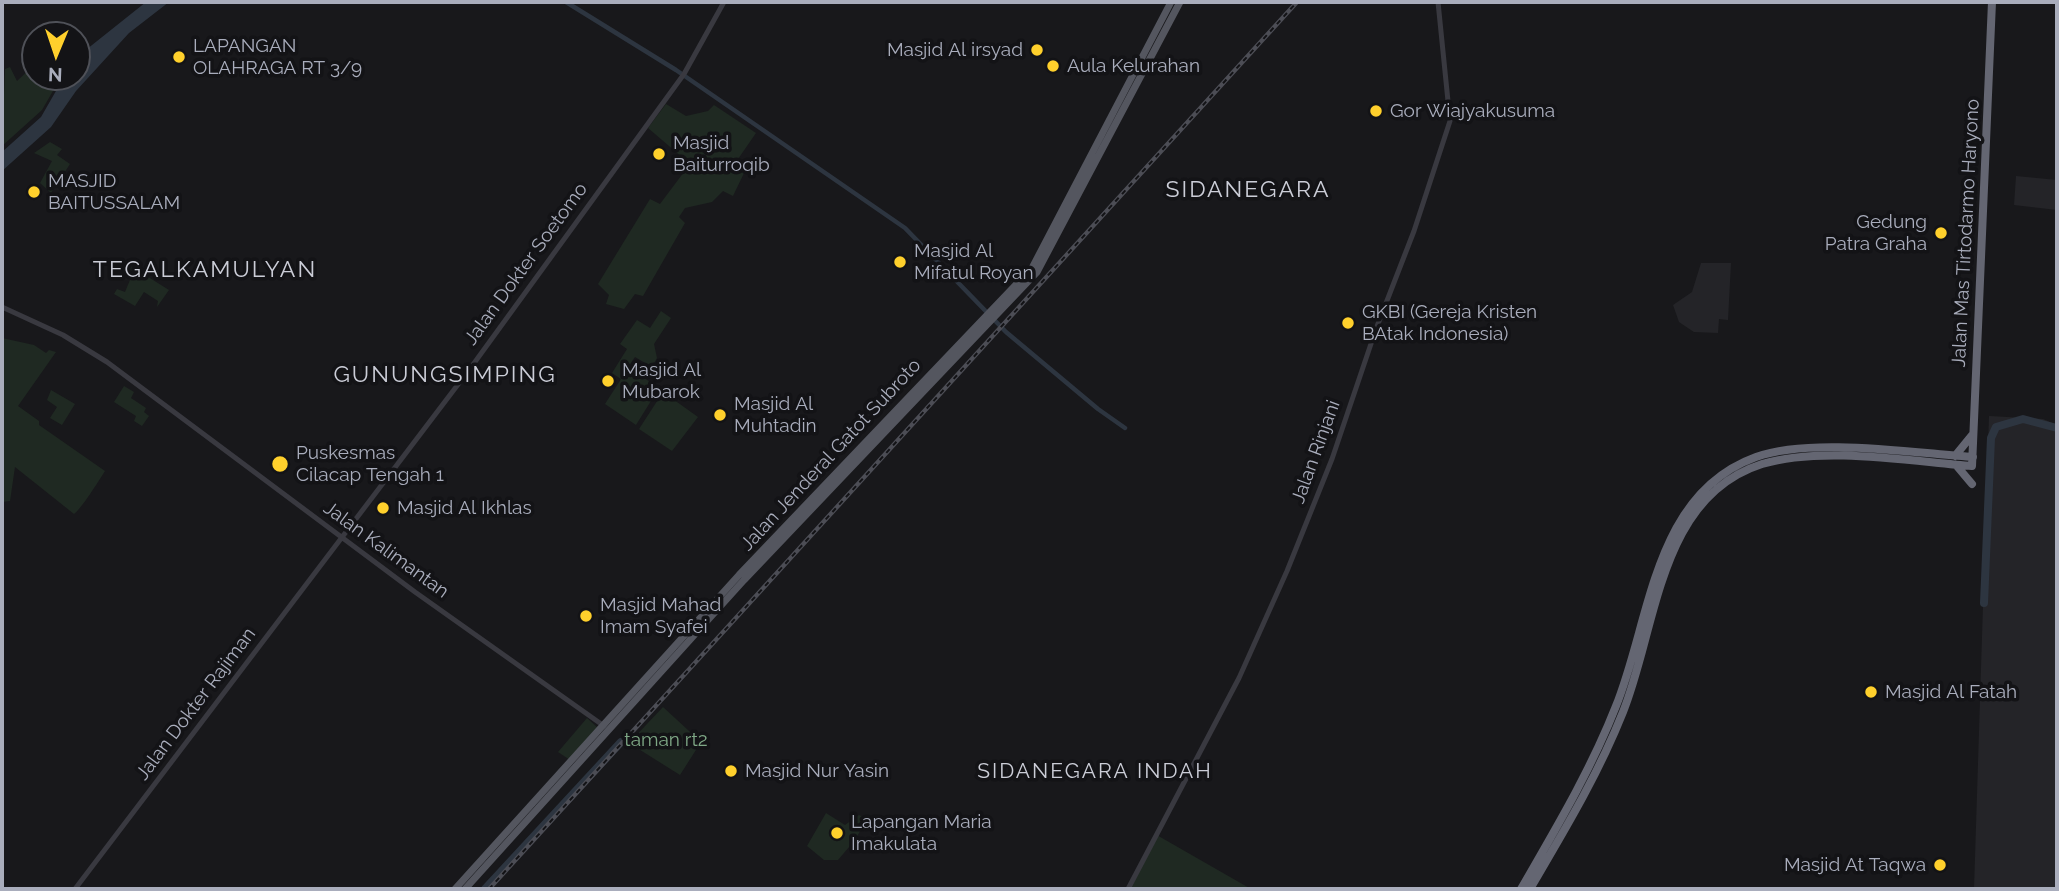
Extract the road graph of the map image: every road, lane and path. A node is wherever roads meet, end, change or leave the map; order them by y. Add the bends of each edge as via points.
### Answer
1 (724, 2) edge
2 (1171, 2) edge
3 (1180, 2) edge
4 (1438, 2) edge
5 (1992, 2) edge
6 (2, 307) edge
7 (990, 314) junction
8 (1974, 433) junction
9 (1955, 460) junction
10 (1972, 484) dead end
11 (341, 537) junction
12 (606, 727) junction
13 (1604, 744) junction
14 (1576, 790) junction
15 (1586, 794) junction
16 (1555, 838) junction
17 (75, 889) edge
18 (455, 889) edge
19 (465, 889) edge
20 (1128, 889) edge
21 (1521, 889) edge
22 (1530, 889) edge

1 - 11 street, Jalan Dokter Soetomo via 684,74
2 - 7 main road, Jalan Jenderal Gatot Subroto via 1040,257
3 - 7 main road, Jalan Jenderal Gatot Subroto via 1046,261 1020,291
4 - 20 street, Jalan Rinjani via 1450,121 1414,231 1289,568 1239,678
5 - 8 highway, Jalan Mas Tirtodarmo Haryono
6 - 11 street, Jalan Kalimantan via 107,362
7 - 12 main road, Jalan Jenderal Gatot Subroto
8 - 9 highway
8 - 9 highway, Jalan Mas Tirtodarmo Haryono via 1973,461
9 - 10 highway
9 - 13 highway via 1822,448 1786,450 1740,469 1702,494 1677,526 1641,618
11 - 12 street, Jalan Kalimantan
11 - 17 street, Jalan Dokter Rajiman
12 - 18 main road, Jalan Jenderal Gatot Subroto
12 - 19 main road, Jalan Jenderal Gatot Subroto
13 - 14 highway
13 - 15 highway
14 - 15 highway
14 - 16 highway
15 - 16 highway
16 - 21 highway
16 - 22 highway

